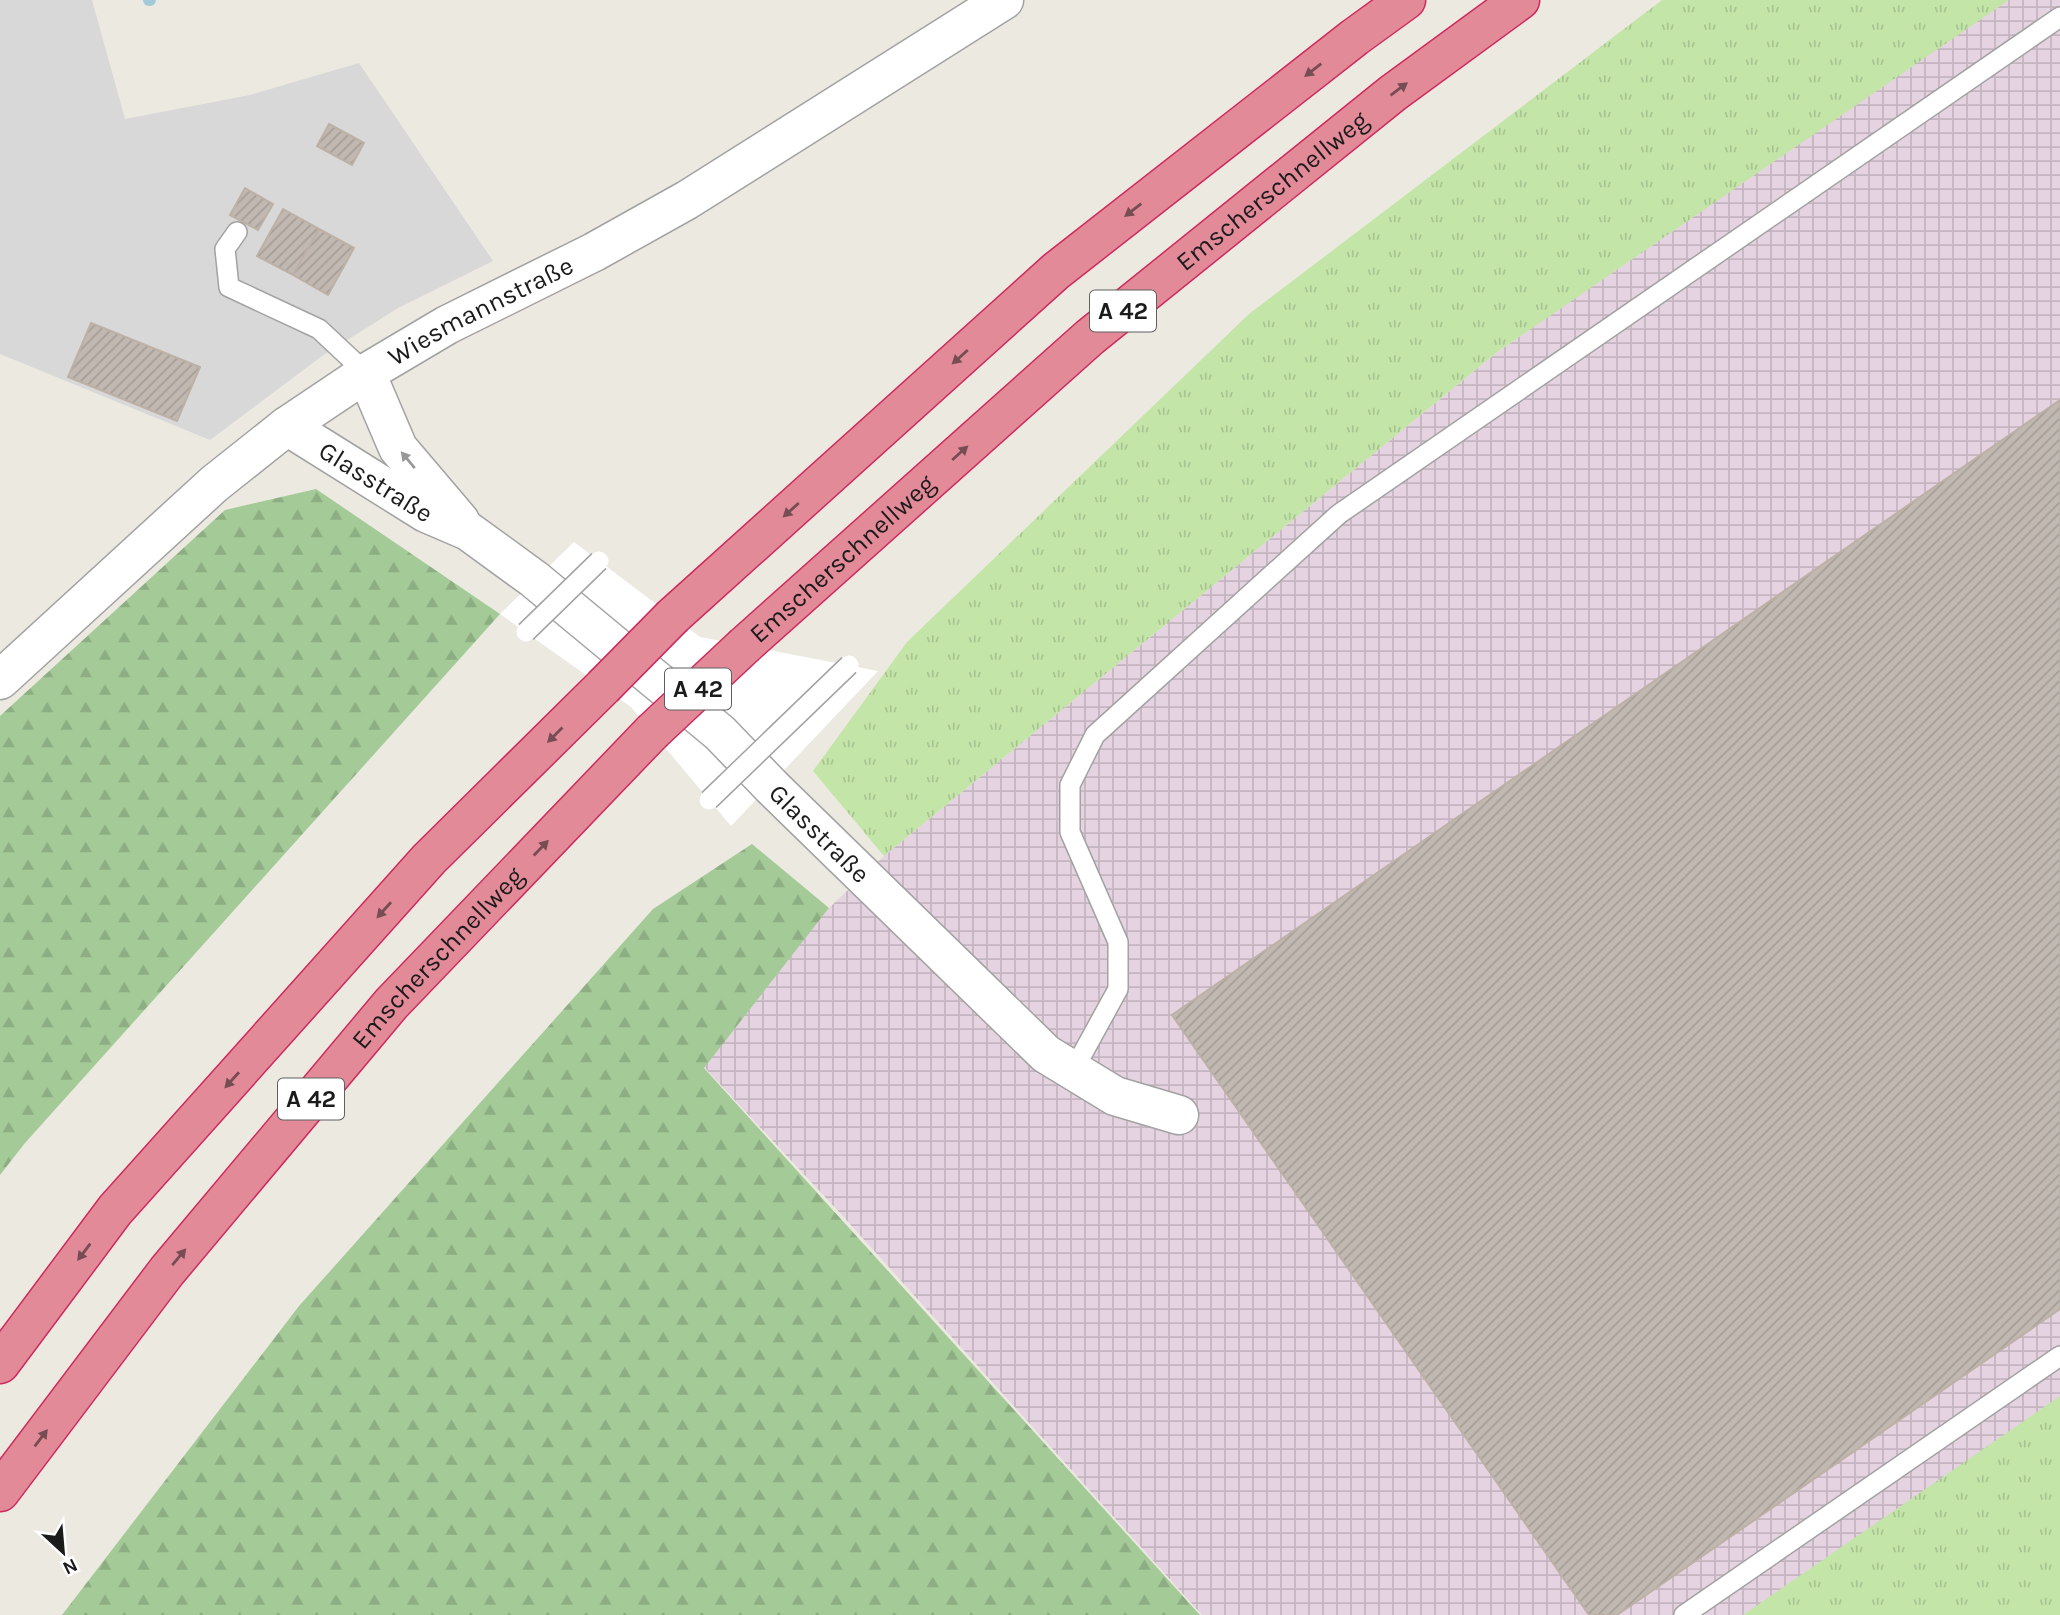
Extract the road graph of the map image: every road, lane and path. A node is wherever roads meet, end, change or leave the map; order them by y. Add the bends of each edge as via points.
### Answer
1 (1004, 0) edge
2 (1406, 0) edge
3 (1520, 0) edge
4 (2060, 17) edge
5 (237, 232) dead end
6 (366, 373) junction
7 (287, 426) junction
8 (468, 531) junction
9 (600, 561) dead end
10 (526, 632) dead end
11 (849, 665) dead end
12 (0, 680) edge
13 (709, 800) dead end
14 (1073, 1071) junction
15 (1180, 1115) dead end
16 (2060, 1356) edge
17 (0, 1364) edge
18 (0, 1492) edge
19 (1685, 1615) edge

1 - 6 street, Wiesmannstraße via 687,200 447,325
2 -> 17 highway, A 42, bridge via 1056,271 673,616 429,859 124,1200
18 -> 3 highway, Emscherschnellweg / A 42, bridge via 167,1271 391,1004 652,732 1090,337 1393,93
4 - 14 lane via 1339,514 1095,735 1070,785 1070,832 1118,942 1118,989
5 - 6 lane via 225,249 229,287 319,329
6 - 7 street, Wiesmannstraße
8 -> 6 street, Glasstraße via 398,448
7 - 8 street, Glasstraße via 426,513
7 - 12 street, Wiesmannstraße via 214,484
8 - 14 street, Glasstraße via 534,579 720,733 1046,1054
9 - 10 lane, bridge
11 - 13 lane, bridge
14 - 15 street, Glasstraße via 1115,1096
16 - 19 lane

